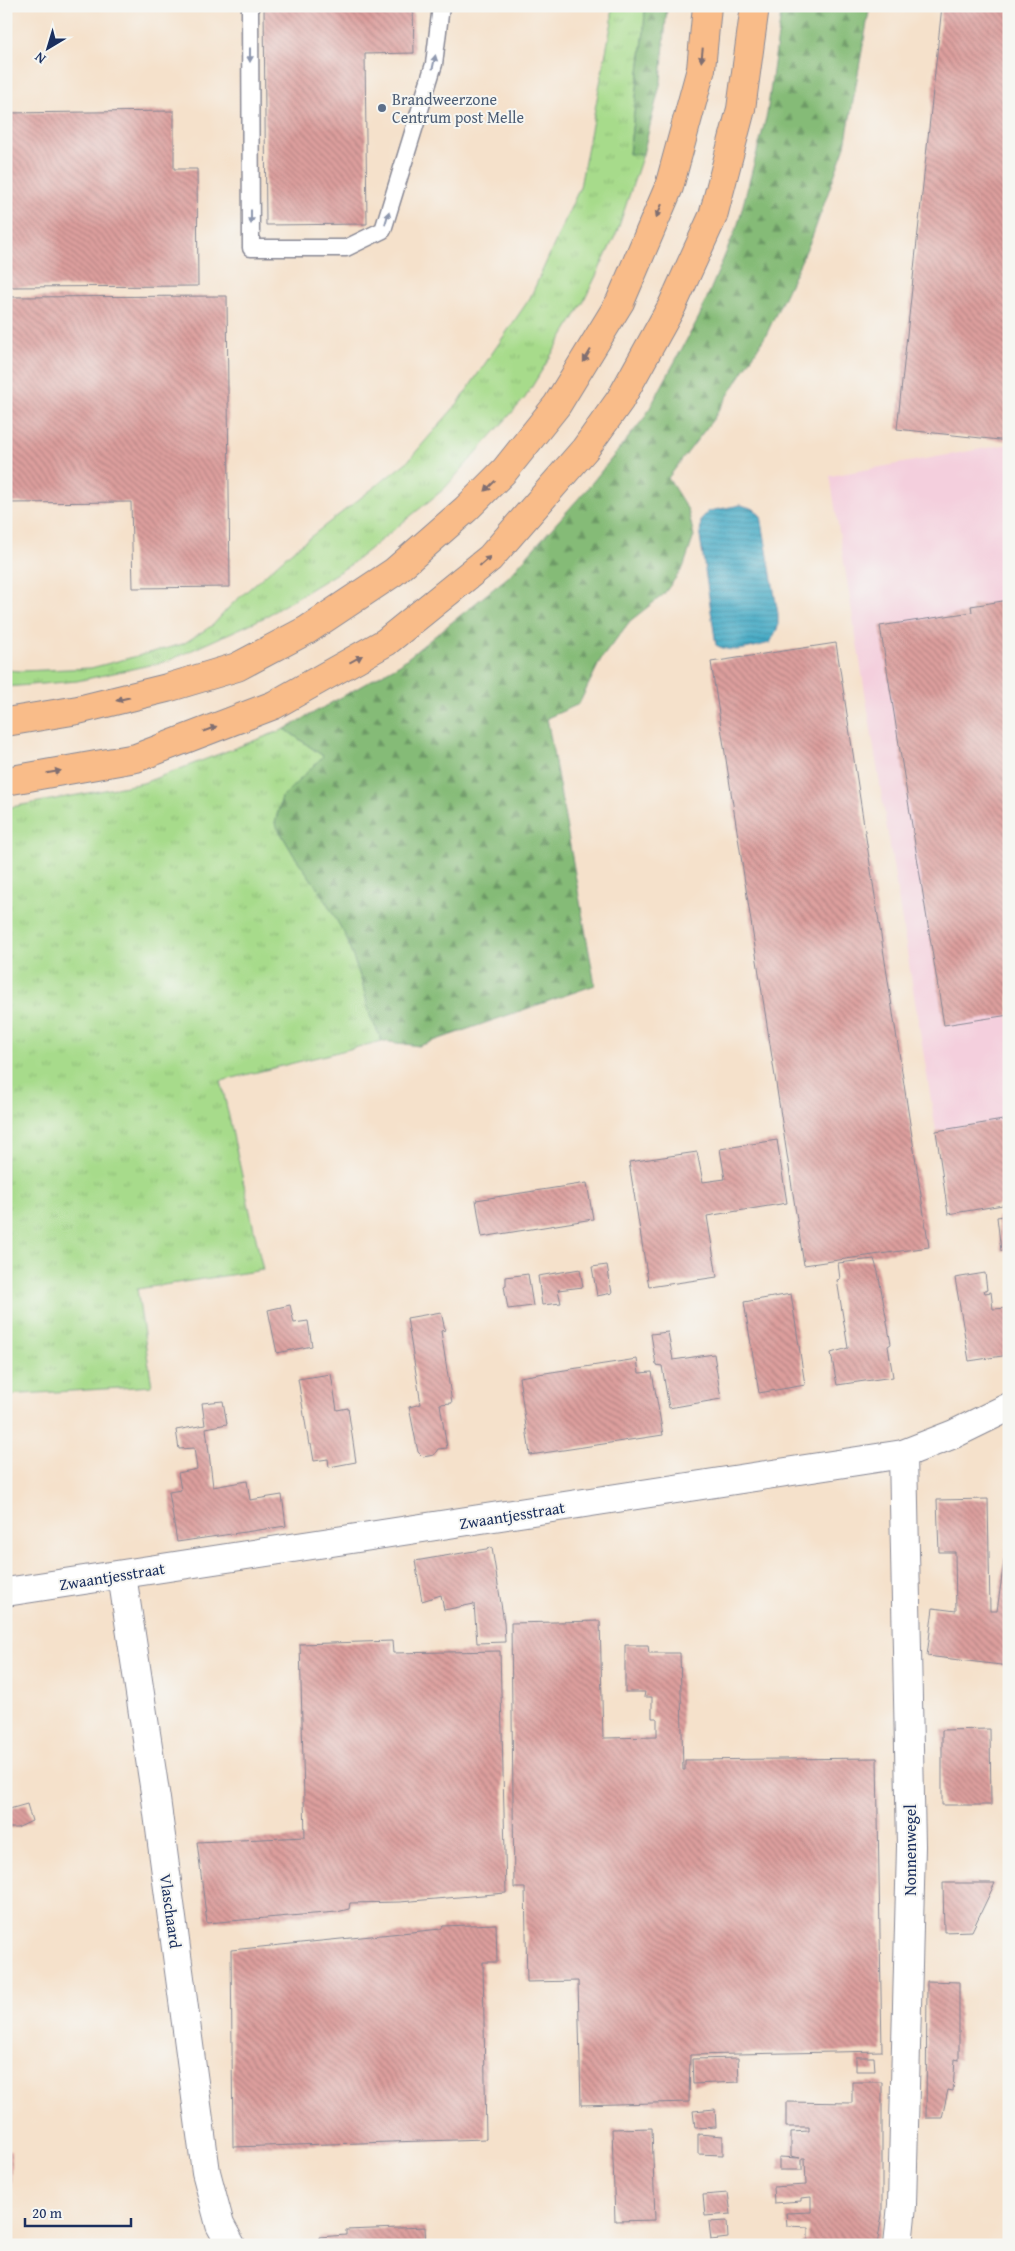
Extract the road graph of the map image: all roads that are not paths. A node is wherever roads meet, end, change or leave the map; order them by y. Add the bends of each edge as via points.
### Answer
1 (250, 6) edge
2 (441, 6) edge
3 (707, 6) edge
4 (755, 6) edge
5 (6, 702) edge
6 (78, 710) junction
7 (6, 722) edge
8 (6, 781) edge
9 (1009, 1407) edge
10 (903, 1454) junction
11 (122, 1575) junction
12 (6, 1592) edge
13 (231, 2245) edge
14 (898, 2245) edge

1 -> 2 lane via 251,248 346,248 383,230 434,64
3 -> 6 highway via 700,69 669,187 620,302 557,405 505,470 394,572 307,630 237,667
8 -> 4 highway via 136,758 274,705 386,642 490,558 585,449 620,400 672,306 713,216 741,109
5 - 6 highway
6 - 7 highway
9 - 10 street, Zwaantjesstraat
10 - 11 street, Zwaantjesstraat
10 - 14 street, Nonnenwegel via 911,1846 902,2205
11 - 12 street, Zwaantjesstraat
11 - 13 street, Vlaschaard via 206,2172 220,2225

